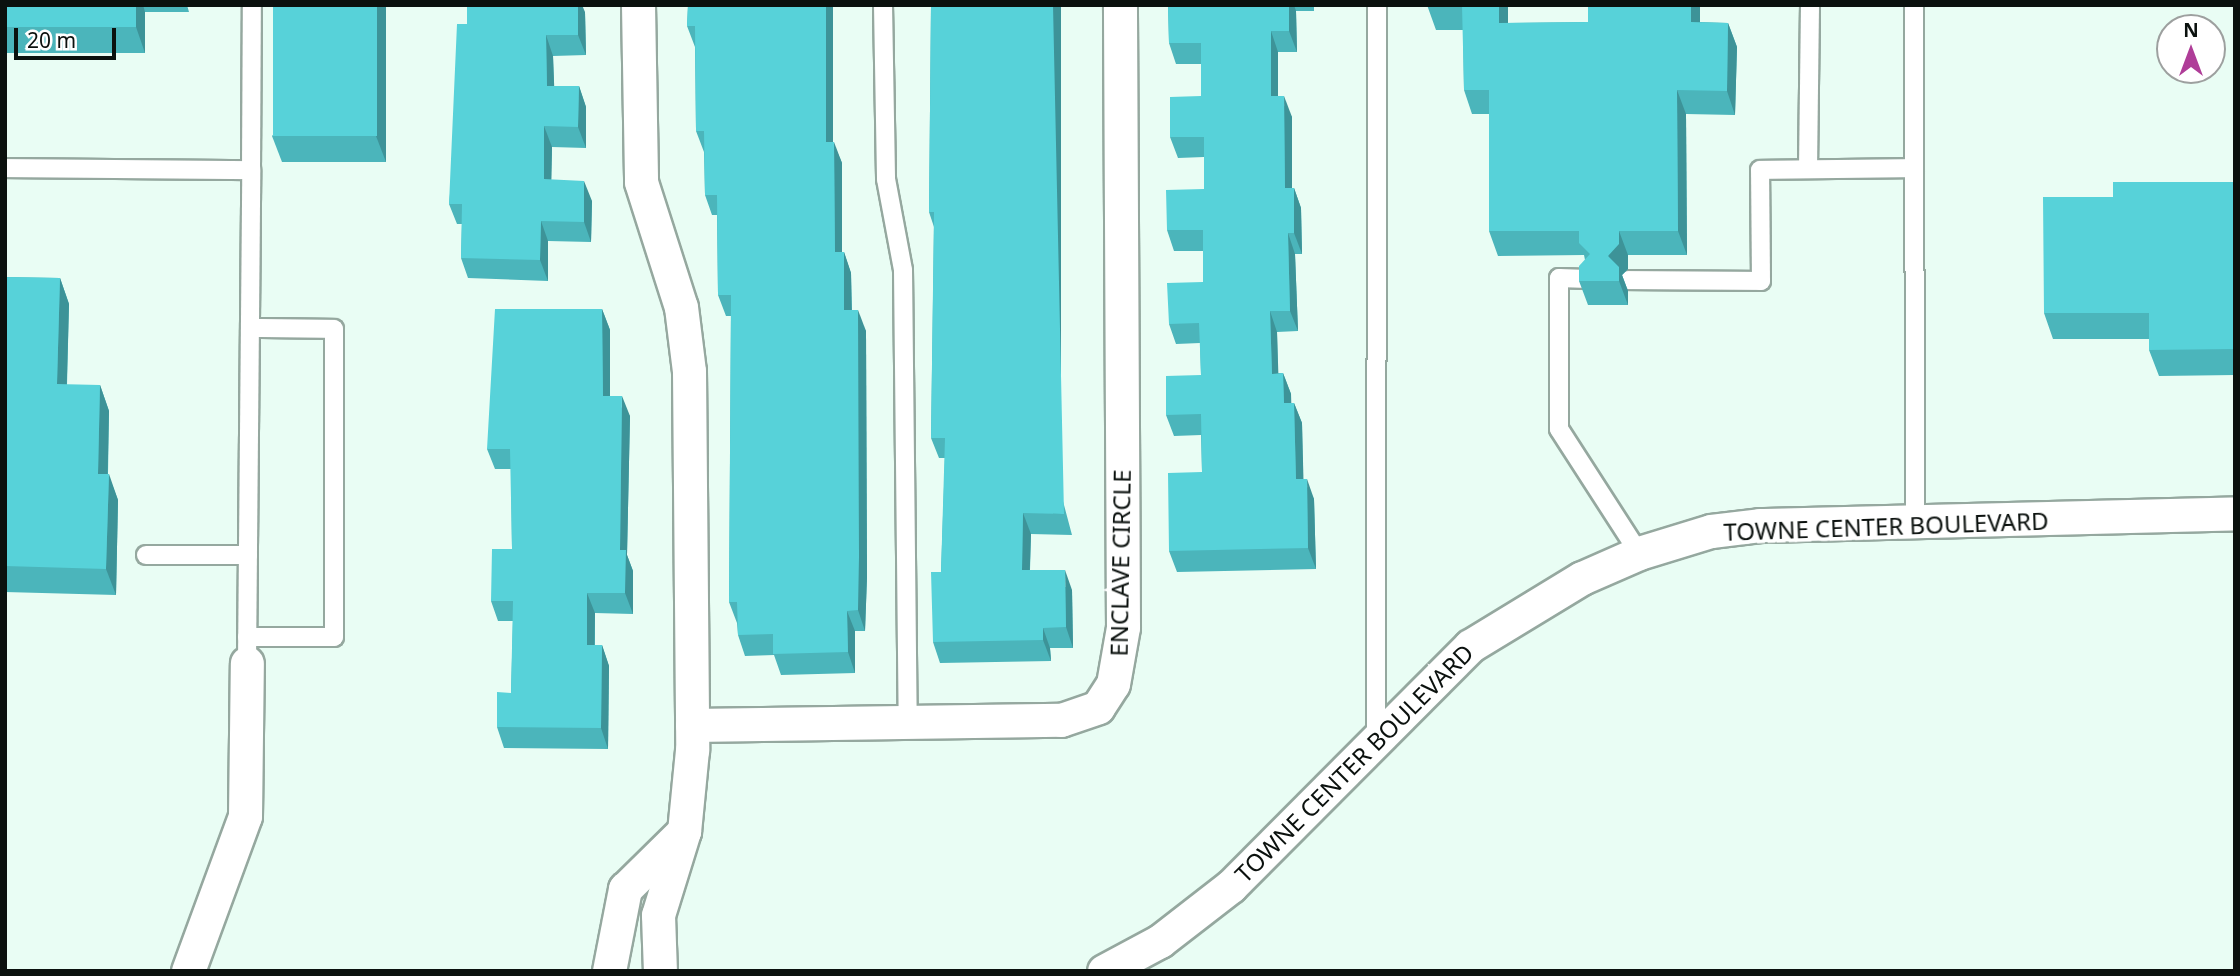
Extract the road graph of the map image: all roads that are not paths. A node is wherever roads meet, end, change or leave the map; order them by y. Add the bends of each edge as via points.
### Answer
1 (252, 5) edge
2 (638, 5) edge
3 (883, 5) edge
4 (1120, 5) edge
5 (1377, 5) edge
6 (1810, 5) edge
7 (1914, 5) edge
8 (5, 168) edge
9 (1808, 169) junction
10 (1914, 169) junction
11 (251, 170) junction
12 (1588, 279) edge
13 (1628, 279) dead end
14 (250, 328) junction
15 (2235, 513) edge
16 (1915, 525) junction
17 (1639, 554) junction
18 (146, 555) dead end
19 (248, 555) junction
20 (247, 650) junction
21 (908, 724) junction
22 (692, 725) junction
23 (1376, 736) junction
24 (684, 831) junction
25 (625, 890) junction
26 (661, 904) junction
27 (188, 971) edge
28 (609, 971) edge
29 (660, 971) edge
30 (1104, 971) edge

1 - 11 lane
2 - 22 street via 641,182 681,307 689,371
3 - 21 lane via 886,179 903,271
4 - 21 street, ENCLAVE CIRCLE via 1119,664 1098,707 1084,714 1014,724
5 - 23 lane
6 - 9 lane
7 - 10 lane
8 - 11 lane
9 - 10 lane
9 - 13 lane via 1760,170 1761,281
10 - 16 lane
11 - 14 lane
12 - 17 lane via 1559,278 1559,429
14 - 19 lane
14 - 20 lane via 334,328 334,638
15 - 16 street, TOWNE CENTER BOULEVARD
16 - 17 street, TOWNE CENTER BOULEVARD via 1760,525 1711,531
17 - 23 street, TOWNE CENTER BOULEVARD via 1582,578 1469,646
18 - 19 lane
19 - 20 lane
20 - 27 street via 245,816
21 - 22 street, ENCLAVE CIRCLE
22 - 24 street
23 - 30 street, TOWNE CENTER BOULEVARD via 1206,908
24 - 25 street
24 - 26 street
25 - 26 street
25 - 28 street
26 - 29 street

